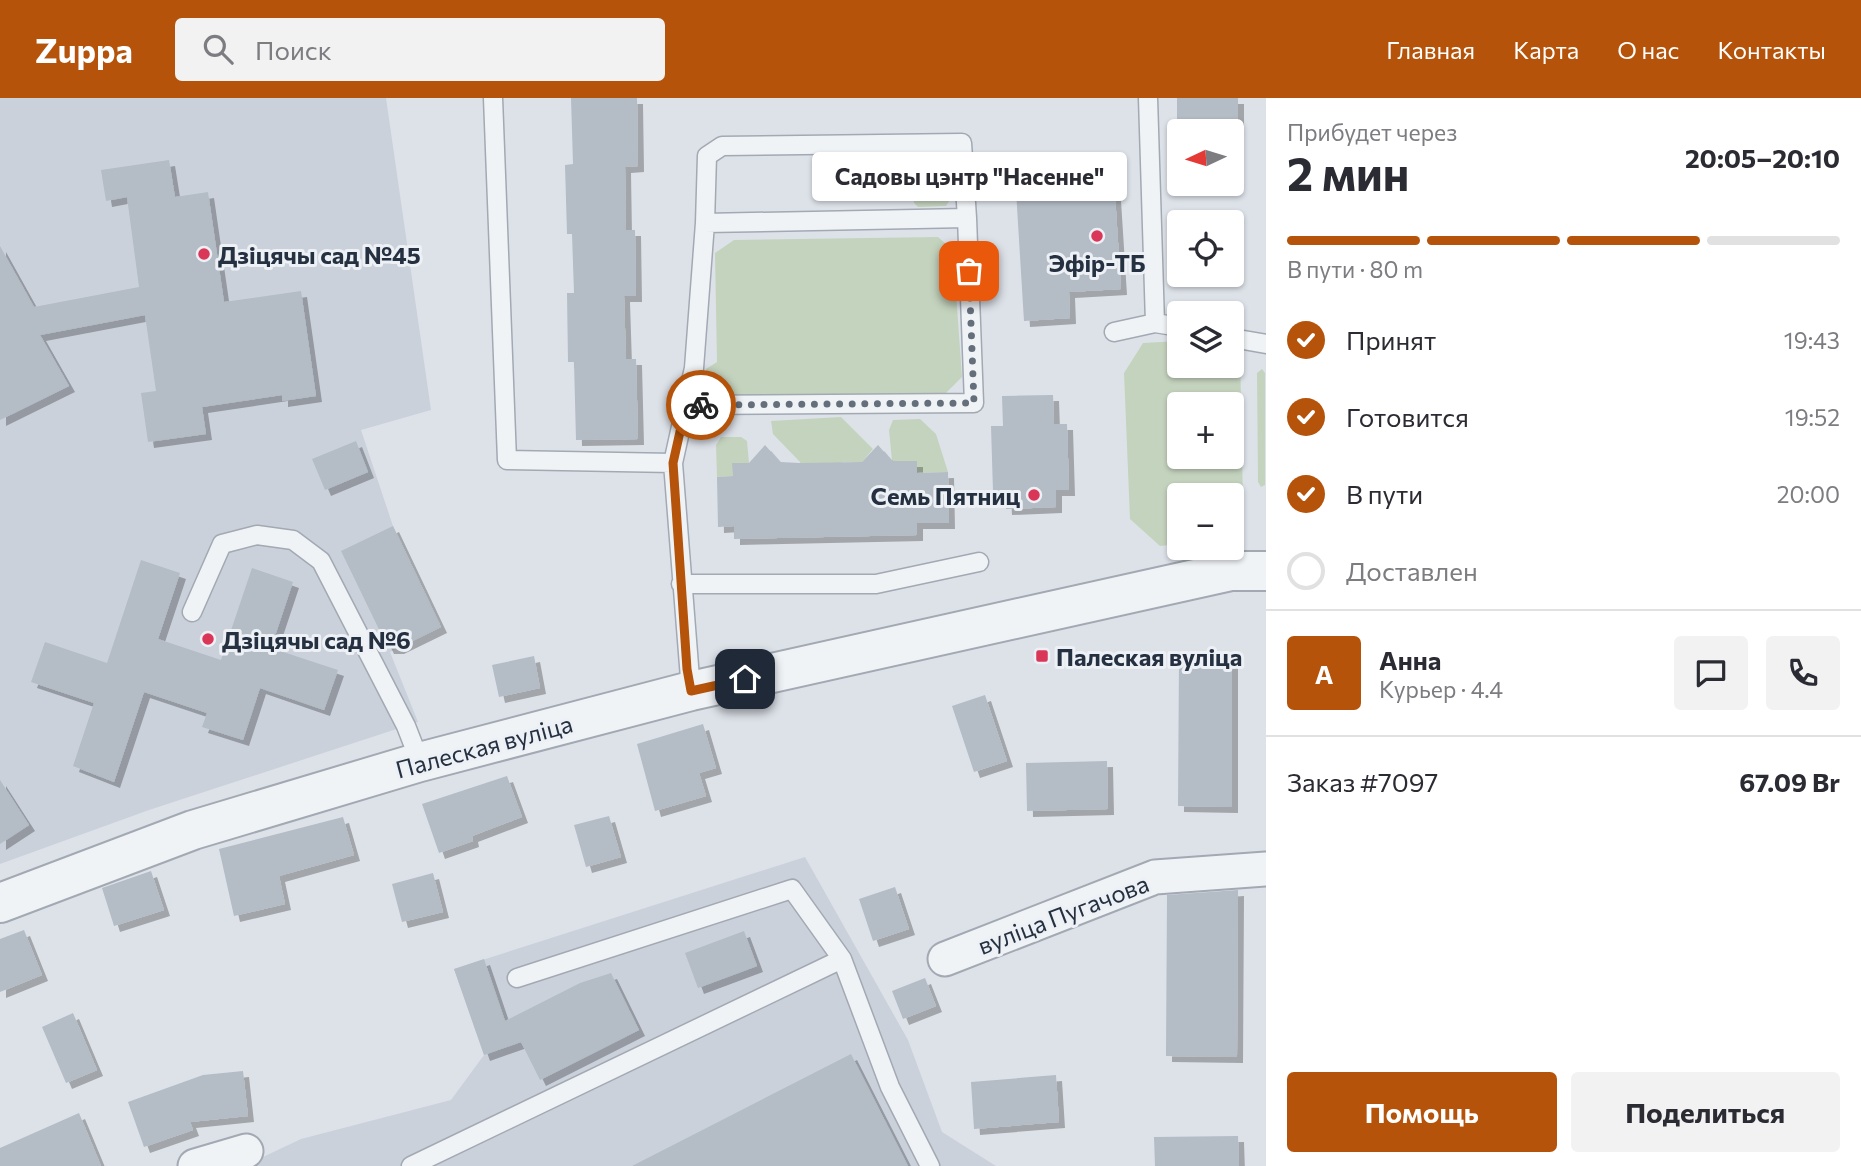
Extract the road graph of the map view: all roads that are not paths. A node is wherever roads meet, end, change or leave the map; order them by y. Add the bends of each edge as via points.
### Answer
1 (493, 98) edge
2 (1148, 98) edge
3 (967, 218) junction
4 (705, 223) junction
5 (1155, 323) junction
6 (1167, 325) edge
7 (1114, 332) dead end
8 (1244, 340) edge
9 (1266, 344) edge
10 (686, 405) junction
11 (673, 463) junction
12 (979, 562) dead end
13 (1266, 571) edge
14 (681, 584) junction
15 (192, 612) dead end
16 (691, 691) junction
17 (420, 762) junction
18 (1266, 869) edge
19 (0, 904) edge
20 (842, 959) junction
21 (945, 959) dead end
22 (517, 978) dead end
23 (246, 1151) dead end
24 (195, 1166) edge
25 (411, 1166) edge
26 (930, 1166) edge

1 - 11 lane via 507,460
2 - 5 lane
3 - 4 lane
3 - 4 lane via 962,143 722,146 707,156
3 - 10 lane via 974,403
4 - 10 lane via 694,368
5 - 6 lane
5 - 7 lane
8 - 9 lane
10 - 11 lane
11 - 14 lane
12 - 14 lane via 876,584
13 - 16 street, Палеская вуліца via 1231,571
14 - 16 lane
15 - 17 lane via 222,544 257,535 293,540 321,561
16 - 17 street, Палеская вуліца
17 - 19 street, Палеская вуліца via 193,830
18 - 21 street, вуліца Пугачова via 1156,877
20 - 22 lane via 792,889
20 - 25 lane
20 - 26 lane via 890,1087
23 - 24 street

